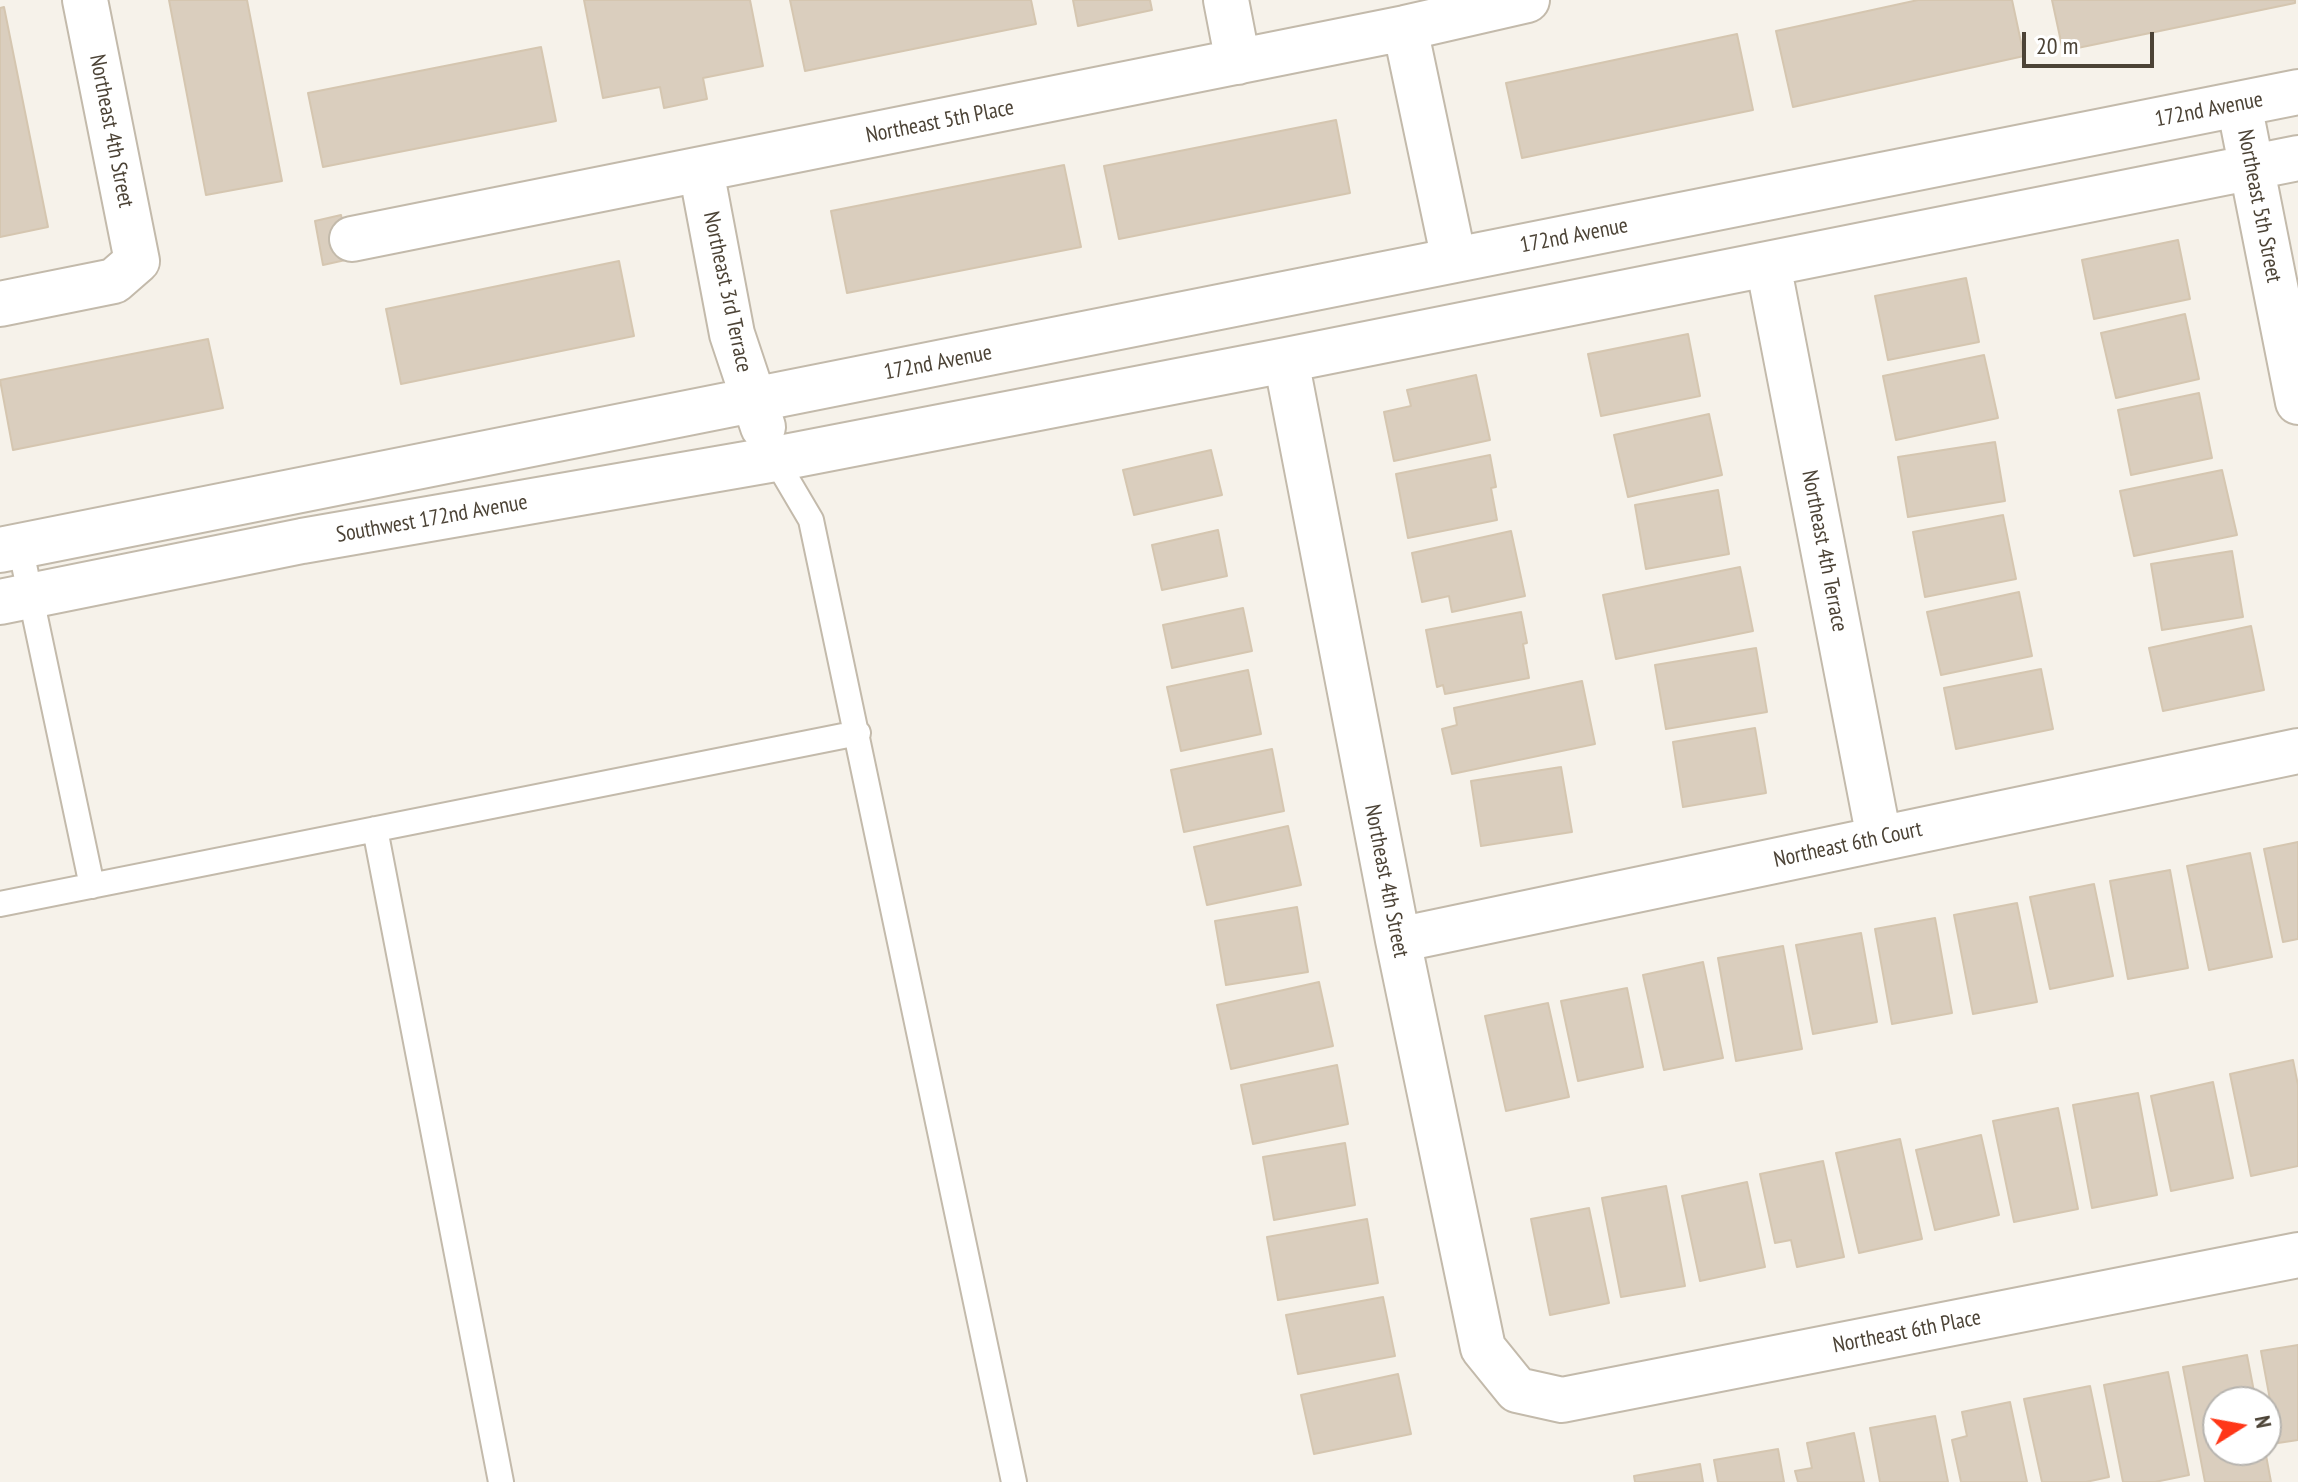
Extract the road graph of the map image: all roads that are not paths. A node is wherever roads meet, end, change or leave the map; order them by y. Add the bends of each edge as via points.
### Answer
1 (85, 0) edge
2 (1226, 0) edge
3 (1527, 0) edge
4 (1405, 28) junction
5 (1238, 62) junction
6 (2298, 92) edge
7 (2239, 104) junction
8 (2298, 158) edge
9 (2251, 167) junction
10 (701, 170) junction
11 (352, 239) dead end
12 (1454, 260) junction
13 (1768, 264) junction
14 (0, 304) edge
15 (1286, 360) junction
16 (753, 401) junction
17 (2298, 402) edge
18 (775, 459) junction
19 (10, 548) edge
20 (15, 599) edge
21 (858, 733) junction
22 (2298, 751) edge
23 (375, 829) junction
24 (1879, 838) junction
25 (92, 886) junction
26 (0, 904) edge
27 (1398, 940) junction
28 (2298, 1255) edge
29 (1517, 1390) joint
30 (501, 1482) edge
31 (1014, 1482) edge

1 - 14 street, Northeast 4th Street via 137,261 114,281
2 - 5 street
3 - 4 street, Northeast 5th Place
4 - 5 street, Northeast 5th Place
4 - 12 street
5 - 10 street, Northeast 5th Place
6 - 7 street, 172nd Avenue
7 - 9 street, Northeast 5th Street
7 - 12 street, 172nd Avenue
8 - 9 street
9 - 13 street
9 - 17 street, Northeast 5th Street
10 - 11 street, Northeast 5th Place
10 - 16 street, Northeast 3rd Terrace via 732,334
12 - 16 street, 172nd Avenue
13 - 15 street
13 - 24 street, Northeast 4th Terrace
15 - 18 street, Southwest 172nd Avenue
15 - 27 street, Northeast 4th Street
16 - 18 street, Northeast 3rd Terrace
16 - 19 street
18 - 20 street, Southwest 172nd Avenue via 302,541
18 - 21 lane via 811,520
19 - 20 lane
20 - 25 lane
21 - 23 lane
21 - 31 lane
22 - 24 street, Northeast 6th Court
23 - 25 lane
23 - 30 lane
24 - 27 street, Northeast 6th Court
25 - 26 lane
27 - 29 street, Northeast 4th Street via 1483,1348
28 - 29 street, Northeast 6th Place via 1562,1400

